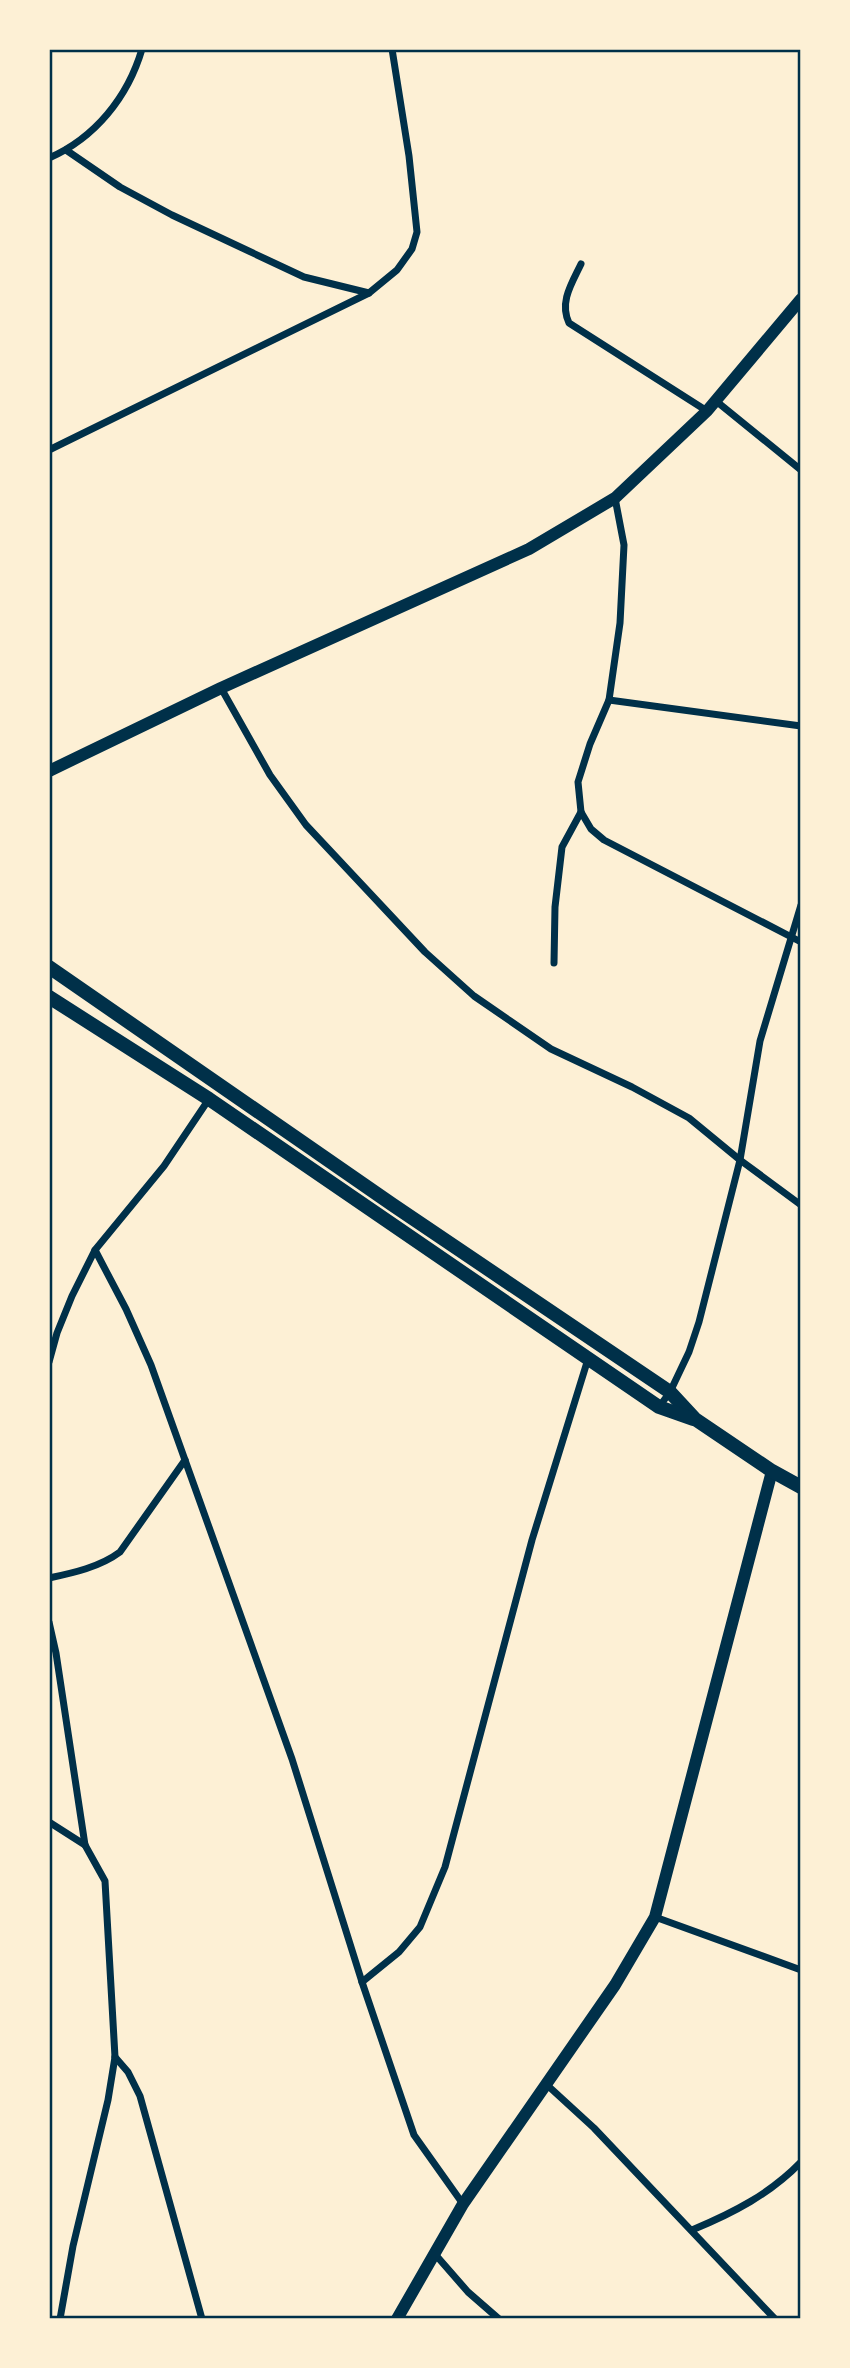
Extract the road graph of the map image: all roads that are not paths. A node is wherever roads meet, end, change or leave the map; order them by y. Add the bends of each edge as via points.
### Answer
1 (142, 49) edge
2 (391, 49) edge
3 (66, 150) junction
4 (49, 158) edge
5 (580, 264) dead end
6 (369, 293) junction
7 (801, 299) edge
8 (716, 401) junction
9 (707, 411) junction
10 (49, 450) edge
11 (801, 470) edge
12 (615, 498) junction
13 (221, 688) junction
14 (609, 700) junction
15 (801, 726) edge
16 (49, 771) edge
17 (581, 812) junction
18 (801, 905) edge
19 (790, 938) junction
20 (801, 943) edge
21 (554, 963) dead end
22 (49, 967) edge
23 (49, 997) edge
24 (209, 1099) junction
25 (740, 1160) junction
26 (801, 1205) edge
27 (95, 1250) junction
28 (588, 1359) junction
29 (49, 1362) edge
30 (670, 1392) junction
31 (659, 1407) junction
32 (695, 1419) junction
33 (185, 1460) junction
34 (772, 1471) junction
35 (801, 1487) edge
36 (49, 1578) edge
37 (49, 1622) edge
38 (49, 1822) edge
39 (85, 1845) junction
40 (655, 1917) junction
41 (801, 1970) edge
42 (362, 1982) junction
43 (115, 2057) junction
44 (545, 2084) junction
45 (801, 2162) edge
46 (463, 2204) junction
47 (692, 2230) junction
48 (434, 2253) junction
49 (60, 2319) edge
50 (202, 2319) edge
51 (397, 2319) edge
52 (499, 2319) edge
53 (775, 2319) edge

1 - 3 street via 115,105 93,130
2 - 6 street via 417,232 397,270
3 - 4 street
3 - 6 street via 120,187 196,226 304,276
5 - 9 street via 566,298 564,313 569,323
6 - 10 street
7 - 8 street
8 - 9 street
8 - 11 street
9 - 12 street
12 - 13 street via 529,549
12 - 14 street via 624,545
13 - 16 street
13 - 25 street via 270,775 306,825 425,952 516,1027 689,1118
14 - 15 street
14 - 17 street via 578,782
17 - 19 street via 604,841
17 - 21 street via 562,847
18 - 19 street
19 - 20 street
19 - 25 street via 760,1041
22 - 30 main road
23 - 24 main road
24 - 27 street via 164,1166
24 - 28 main road
25 - 26 street
25 - 30 street via 699,1322
27 - 29 street via 72,1296
27 - 33 street via 151,1365
28 - 31 main road
28 - 42 street via 532,1540 444,1867 420,1927 399,1952
30 - 31 street
30 - 32 main road
31 - 32 main road
32 - 34 main road
33 - 36 street via 120,1552 78,1572
33 - 42 street via 292,1759
34 - 35 main road
34 - 40 street
37 - 39 street
38 - 39 street
39 - 43 street via 105,1881
40 - 41 street
40 - 44 street via 615,1985
42 - 46 street via 414,2135
43 - 49 street
43 - 50 street via 140,2096
44 - 46 street
44 - 47 street
45 - 47 street via 756,2199
46 - 48 street
47 - 53 street
48 - 51 street
48 - 52 street

